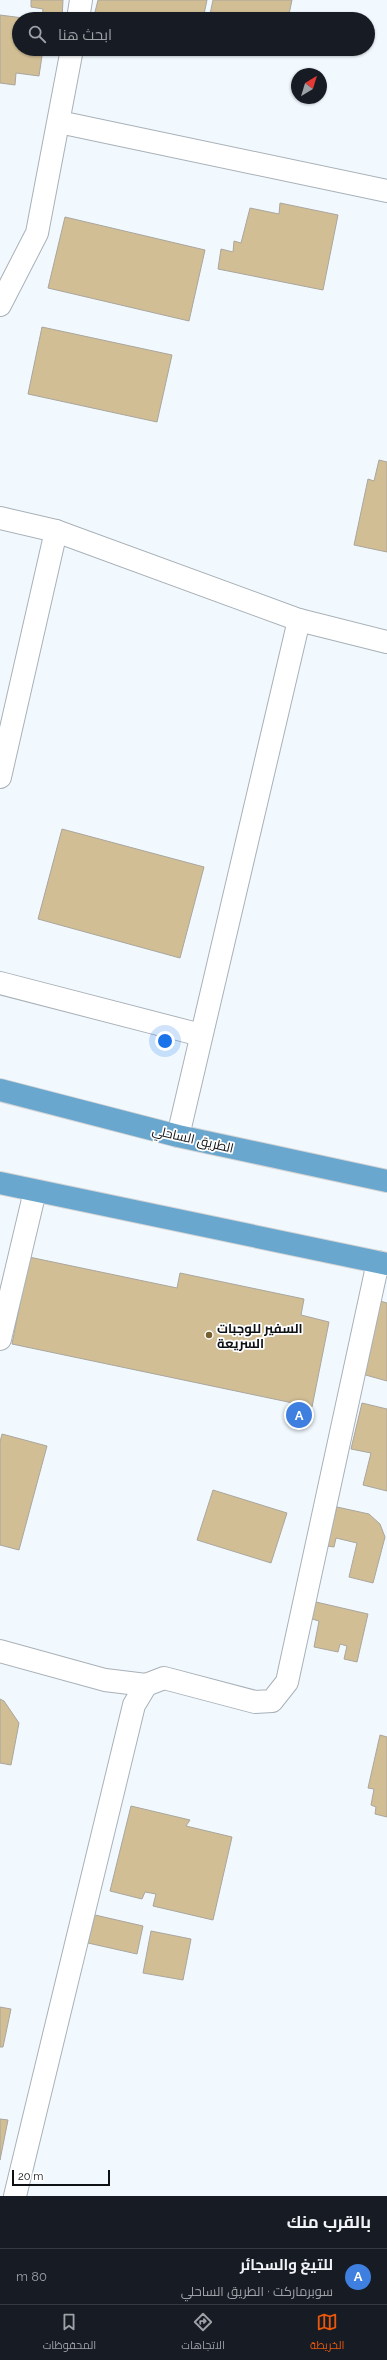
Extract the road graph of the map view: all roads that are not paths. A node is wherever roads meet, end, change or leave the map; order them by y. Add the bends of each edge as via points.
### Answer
1 (81, 0) edge
2 (79, 12) edge
3 (71, 56) edge
4 (59, 122) junction
5 (387, 191) edge
6 (0, 305) edge
7 (0, 518) edge
8 (56, 531) junction
9 (299, 620) junction
10 (387, 642) edge
11 (0, 777) edge
12 (0, 983) edge
13 (201, 1035) junction
14 (0, 1090) edge
15 (178, 1136) junction
16 (387, 1181) edge
17 (0, 1184) edge
18 (35, 1191) junction
19 (383, 1263) edge
20 (0, 1339) edge
21 (0, 1651) edge
22 (146, 1685) junction
23 (15, 2196) edge

1 - 2 street
3 - 4 street
4 - 5 street
4 - 6 street via 37,233
7 - 8 street
8 - 9 street
8 - 11 street
9 - 10 street
9 - 13 street
12 - 13 street
13 - 15 street
14 - 15 highway, الطريق الساحلي
15 - 16 highway, الطريق الساحلي
17 - 18 highway
18 - 19 highway
18 - 20 street
19 - 22 street via 287,1682 272,1701 255,1702 164,1678
21 - 22 street via 105,1680
22 - 23 street via 134,1705

